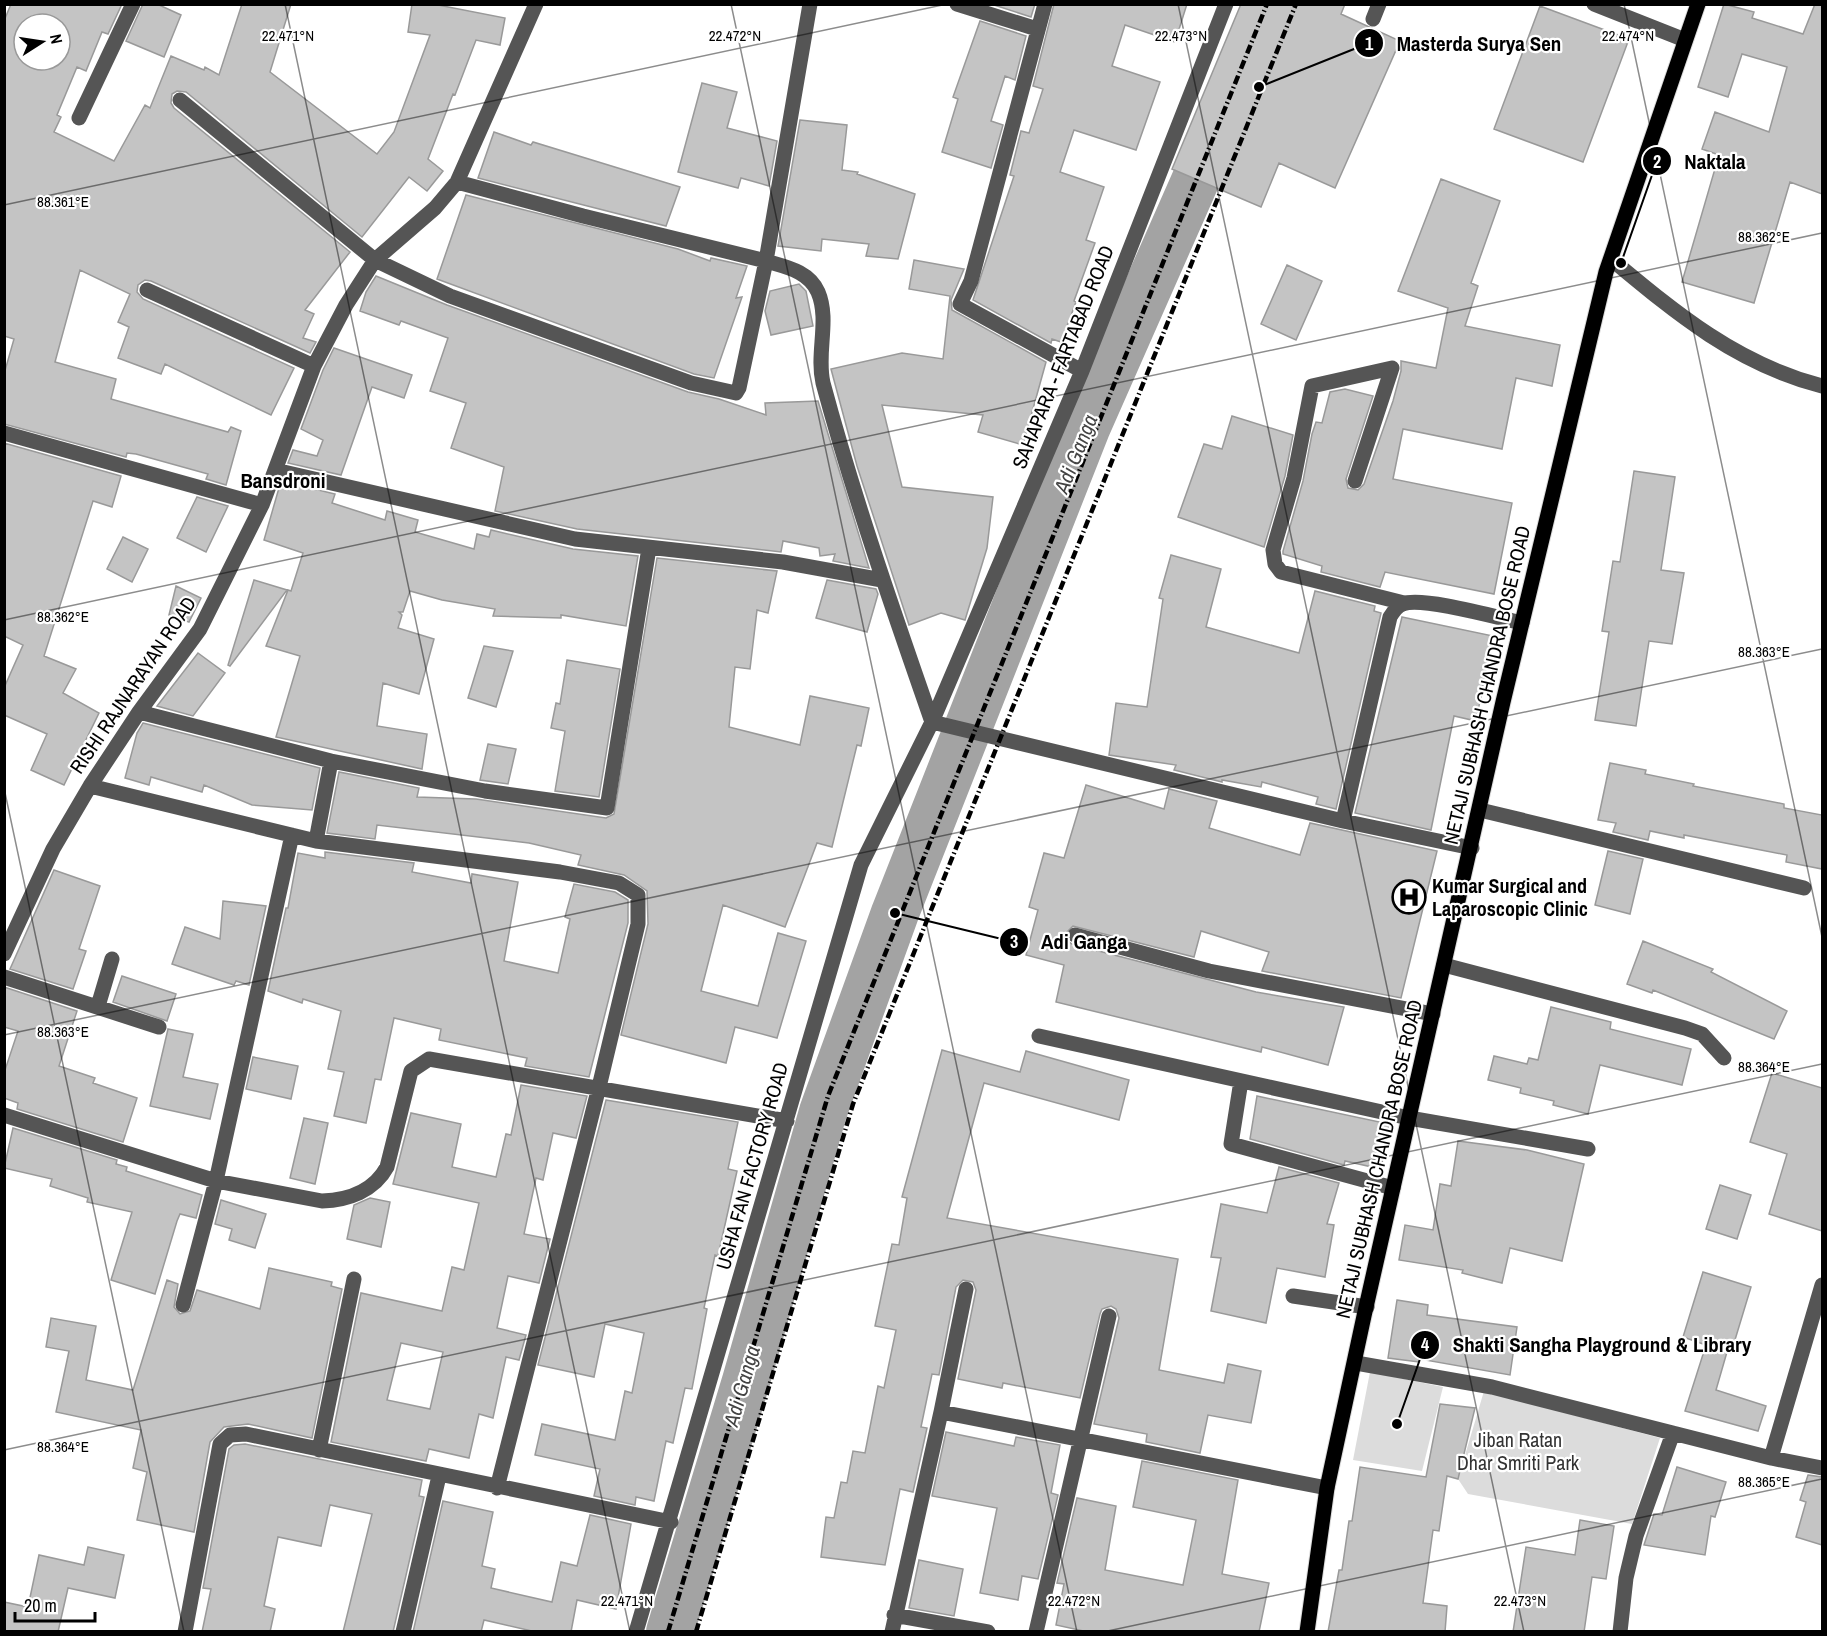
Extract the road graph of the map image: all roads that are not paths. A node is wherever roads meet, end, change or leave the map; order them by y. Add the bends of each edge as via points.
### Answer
1 (133, 4) edge
2 (536, 4) edge
3 (810, 4) edge
4 (957, 4) edge
5 (1045, 4) edge
6 (1226, 4) edge
7 (1594, 4) edge
8 (1698, 4) edge
9 (1037, 29) junction
10 (1685, 40) junction
11 (180, 100) dead end
12 (80, 118) dead end
13 (457, 182) junction
14 (1611, 259) junction
15 (375, 260) junction
16 (766, 261) junction
17 (147, 290) dead end
18 (314, 366) junction
19 (1082, 371) junction
20 (1822, 386) edge
21 (4, 433) edge
22 (275, 470) junction
23 (1355, 482) dead end
24 (262, 505) junction
25 (649, 548) junction
26 (882, 580) junction
27 (1404, 603) junction
28 (1522, 623) junction
29 (139, 712) junction
30 (932, 722) junction
31 (331, 761) junction
32 (90, 786) junction
33 (1480, 810) junction
34 (1343, 821) junction
35 (292, 835) junction
36 (316, 841) junction
37 (1472, 848) junction
38 (1804, 888) dead end
39 (1075, 935) dead end
40 (4, 954) edge
41 (112, 959) dead end
42 (1444, 965) junction
43 (4, 977) edge
44 (98, 1006) junction
45 (1433, 1014) junction
46 (159, 1027) dead end
47 (1039, 1036) dead end
48 (1724, 1058) dead end
49 (1241, 1081) junction
50 (599, 1087) junction
51 (4, 1115) edge
52 (1410, 1118) junction
53 (787, 1120) junction
54 (1588, 1149) dead end
55 (216, 1181) junction
56 (1394, 1188) junction
57 (354, 1279) dead end
58 (1822, 1286) edge
59 (966, 1289) dead end
60 (1293, 1296) dead end
61 (183, 1305) dead end
62 (1367, 1307) junction
63 (1109, 1316) dead end
64 (1356, 1363) junction
65 (941, 1412) junction
66 (1673, 1433) junction
67 (1082, 1439) junction
68 (319, 1450) junction
69 (1771, 1458) junction
70 (1822, 1468) edge
71 (439, 1476) junction
72 (497, 1488) junction
73 (1327, 1488) junction
74 (670, 1522) junction
75 (894, 1615) junction
76 (185, 1632) edge
77 (404, 1632) edge
78 (636, 1632) edge
79 (892, 1632) edge
80 (988, 1632) edge
81 (1036, 1632) edge
82 (1307, 1632) edge
83 (1620, 1632) edge

1 - 12 street
2 - 13 street, RISHI RAJNARAYAN ROAD
3 - 16 street
4 - 9 street
5 - 9 street
6 - 19 street, SAHAPARA - FARTABAD ROAD
7 - 10 street
8 - 10 main road, NETAJI SUBHASH CHANDRA BOSE ROAD
9 - 19 street via 971,281 960,304
10 - 14 main road, NETAJI SUBHASH CHANDRA BOSE ROAD
11 - 15 street
13 - 15 street, RISHI RAJNARAYAN ROAD via 435,208
13 - 16 street
14 - 20 street via 1683,320 1748,358
14 - 28 main road, NETAJI SUBHASH CHANDRA BOSE ROAD
15 - 16 street via 461,300 691,384 736,393
15 - 18 street, RISHI RAJNARAYAN ROAD
16 - 26 street via 812,280 819,294 822,378
17 - 18 street
18 - 22 street, RISHI RAJNARAYAN ROAD
19 - 30 street, SAHAPARA - FARTABAD ROAD
21 - 24 street
22 - 24 street, RISHI RAJNARAYAN ROAD
22 - 25 street via 575,539
23 - 27 street via 1392,368 1312,386 1273,550 1281,572
24 - 29 street, RISHI RAJNARAYAN ROAD via 200,628
25 - 26 street via 783,562
25 - 31 street via 607,808 485,791
26 - 30 street
27 - 28 street via 1424,602
27 - 34 street via 1390,617
28 - 33 main road, NETAJI SUBHASH CHANDRA BOSE ROAD
29 - 31 street
29 - 32 street, RISHI RAJNARAYAN ROAD
30 - 34 street
30 - 53 street, USHA FAN FACTORY ROAD via 861,865
31 - 36 street
32 - 35 street
32 - 40 street, RISHI RAJNARAYAN ROAD via 53,849
33 - 37 main road, NETAJI SUBHASH CHANDRA BOSE ROAD
33 - 38 street
34 - 37 street
35 - 36 street
35 - 55 street
36 - 50 street via 560,872 630,888 638,895 638,924
37 - 42 main road, NETAJI SUBHASH CHANDRA BOSE ROAD
39 - 45 street via 1209,971
41 - 44 street
42 - 45 main road, NETAJI SUBHASH CHANDRA BOSE ROAD
42 - 48 street via 1684,1028 1702,1034
43 - 44 street
44 - 46 street
45 - 52 main road, NETAJI SUBHASH CHANDRA BOSE ROAD
47 - 49 street
49 - 52 street
49 - 56 street via 1231,1144
50 - 53 street
50 - 55 street via 429,1059 411,1071 387,1167 371,1188 336,1201 322,1201
50 - 72 street
51 - 55 street
52 - 54 street
52 - 56 main road, NETAJI SUBHASH CHANDRA BOSE ROAD
53 - 74 street, USHA FAN FACTORY ROAD
55 - 61 street
56 - 62 main road, NETAJI SUBHASH CHANDRA BOSE ROAD
57 - 68 street
58 - 69 street
59 - 65 street
60 - 62 street
62 - 64 main road, NETAJI SUBHASH CHANDRA BOSE ROAD
63 - 67 street
64 - 66 street via 1492,1388
64 - 73 main road, NETAJI SUBHASH CHANDRA BOSE ROAD
65 - 67 street
65 - 75 street
66 - 69 street
66 - 83 street via 1636,1536
67 - 73 street
67 - 81 street
68 - 71 street
68 - 76 street via 246,1434 231,1435 220,1444
69 - 70 street
71 - 72 street
71 - 77 street
72 - 74 street
73 - 82 main road, NETAJI SUBHASH CHANDRA BOSE ROAD
74 - 78 street, USHA FAN FACTORY ROAD
75 - 79 street
75 - 80 street

